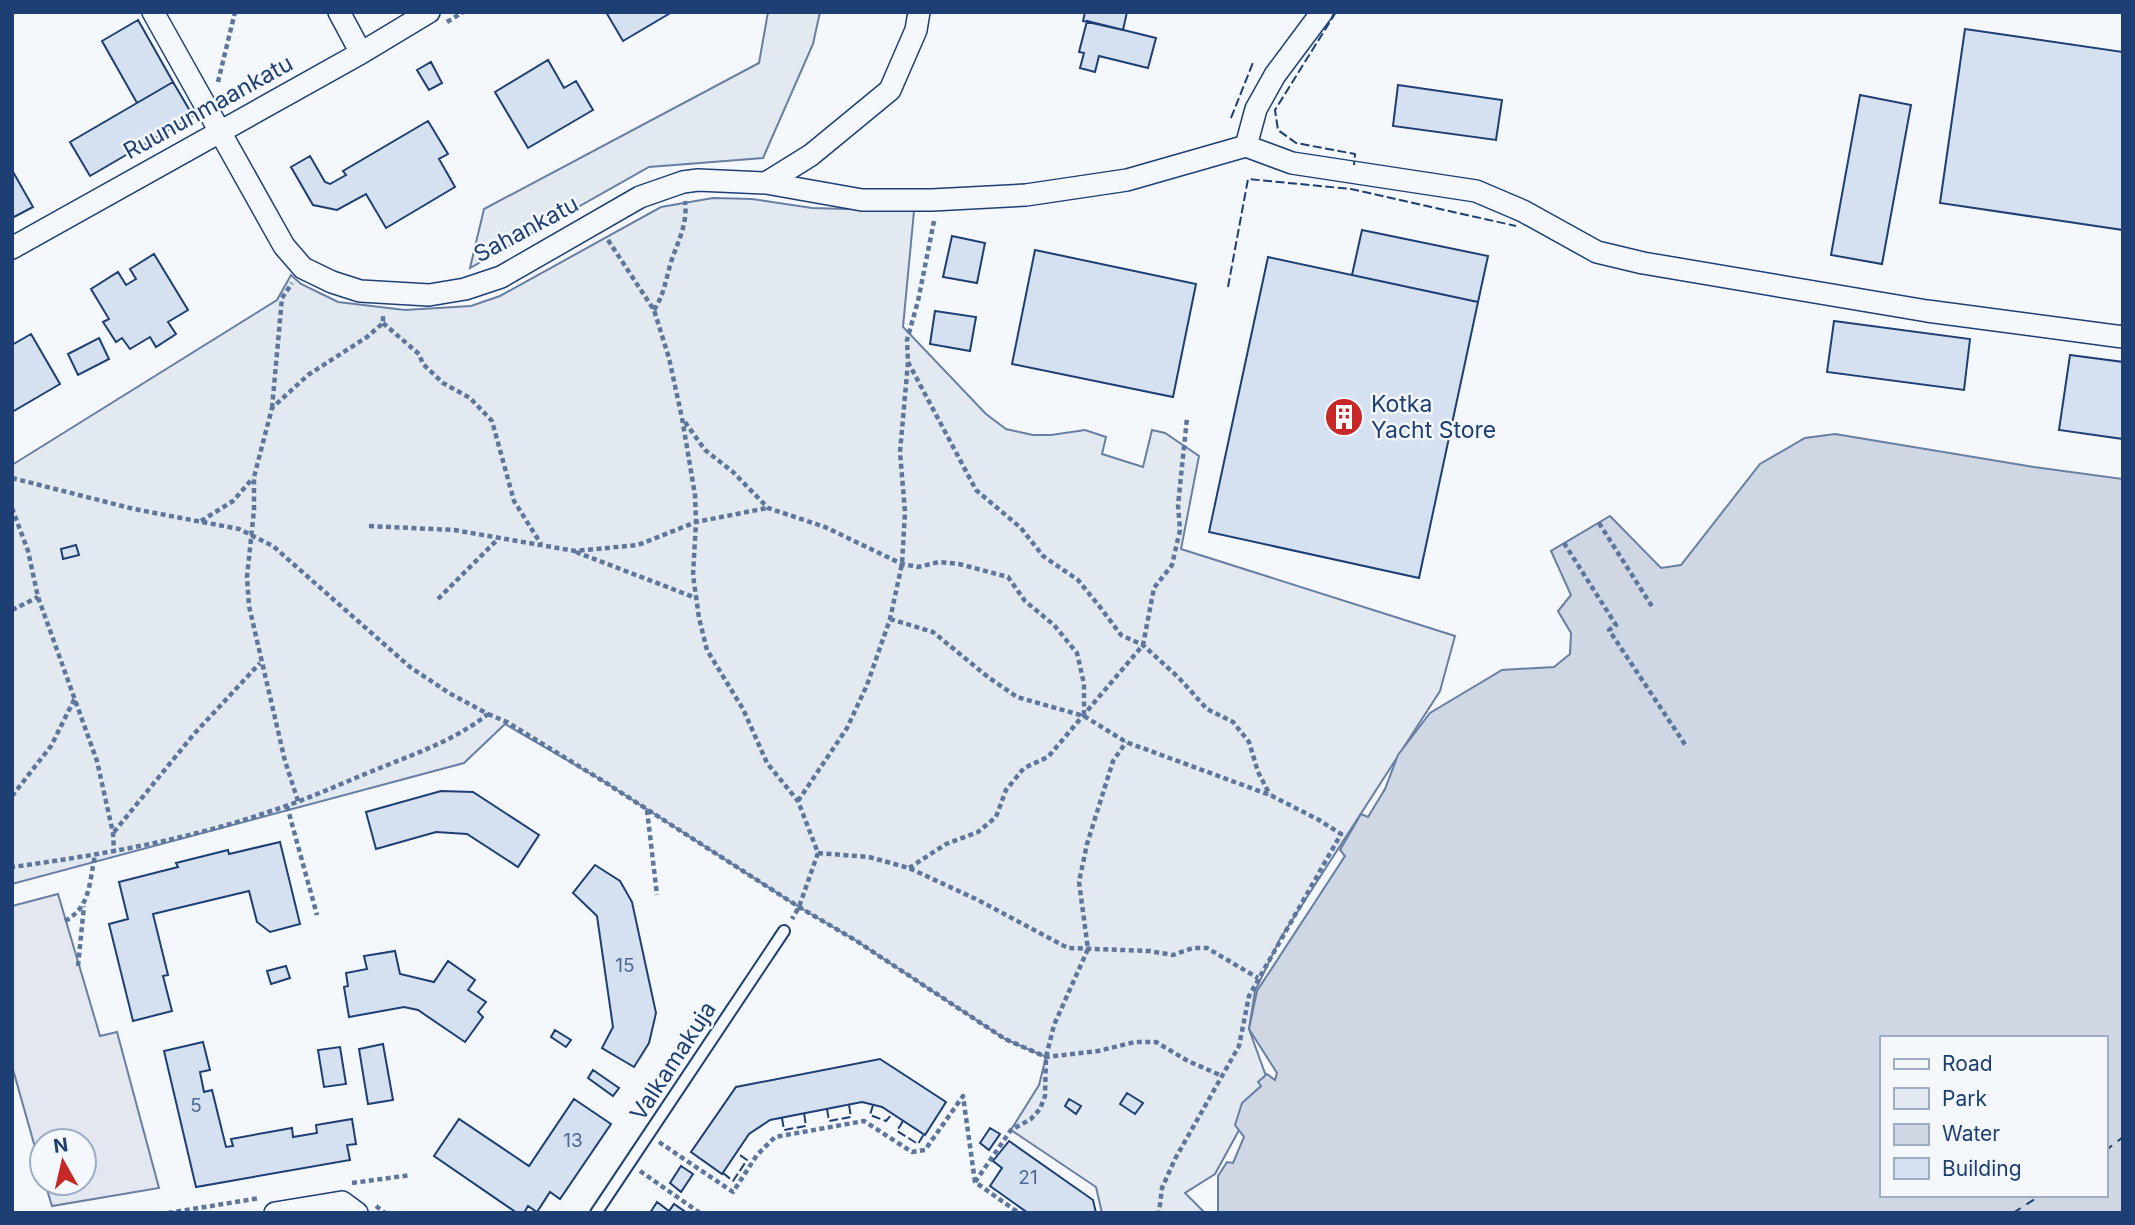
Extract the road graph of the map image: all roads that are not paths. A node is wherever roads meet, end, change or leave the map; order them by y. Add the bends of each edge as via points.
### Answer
1 (153, 12) edge
2 (339, 12) edge
3 (429, 12) edge
4 (919, 12) edge
5 (1322, 12) edge
6 (361, 53) junction
7 (219, 131) junction
8 (1246, 146) junction
9 (766, 183) junction
10 (12, 248) edge
11 (2123, 337) edge
12 (785, 931) road end
13 (269, 1205) edge
14 (357, 1213) edge
15 (596, 1213) edge

1 - 7 street, Sahankatu
2 - 6 street
3 - 6 street, Ruununmaankatu
4 - 9 street via 890,90 811,155
5 - 8 street via 1275,75 1256,109
6 - 7 street, Ruununmaankatu
7 - 9 street, Sahankatu via 284,246 303,268 360,291 385,294 429,295 500,277 640,197 683,182
7 - 10 street, Ruununmaankatu
8 - 9 street, Sahankatu via 1127,180 1026,195 862,200
8 - 11 street via 1292,163 1476,191 1597,251 1643,263 1927,311
12 - 15 lane, Valkamakuja
13 - 14 street via 342,1202

